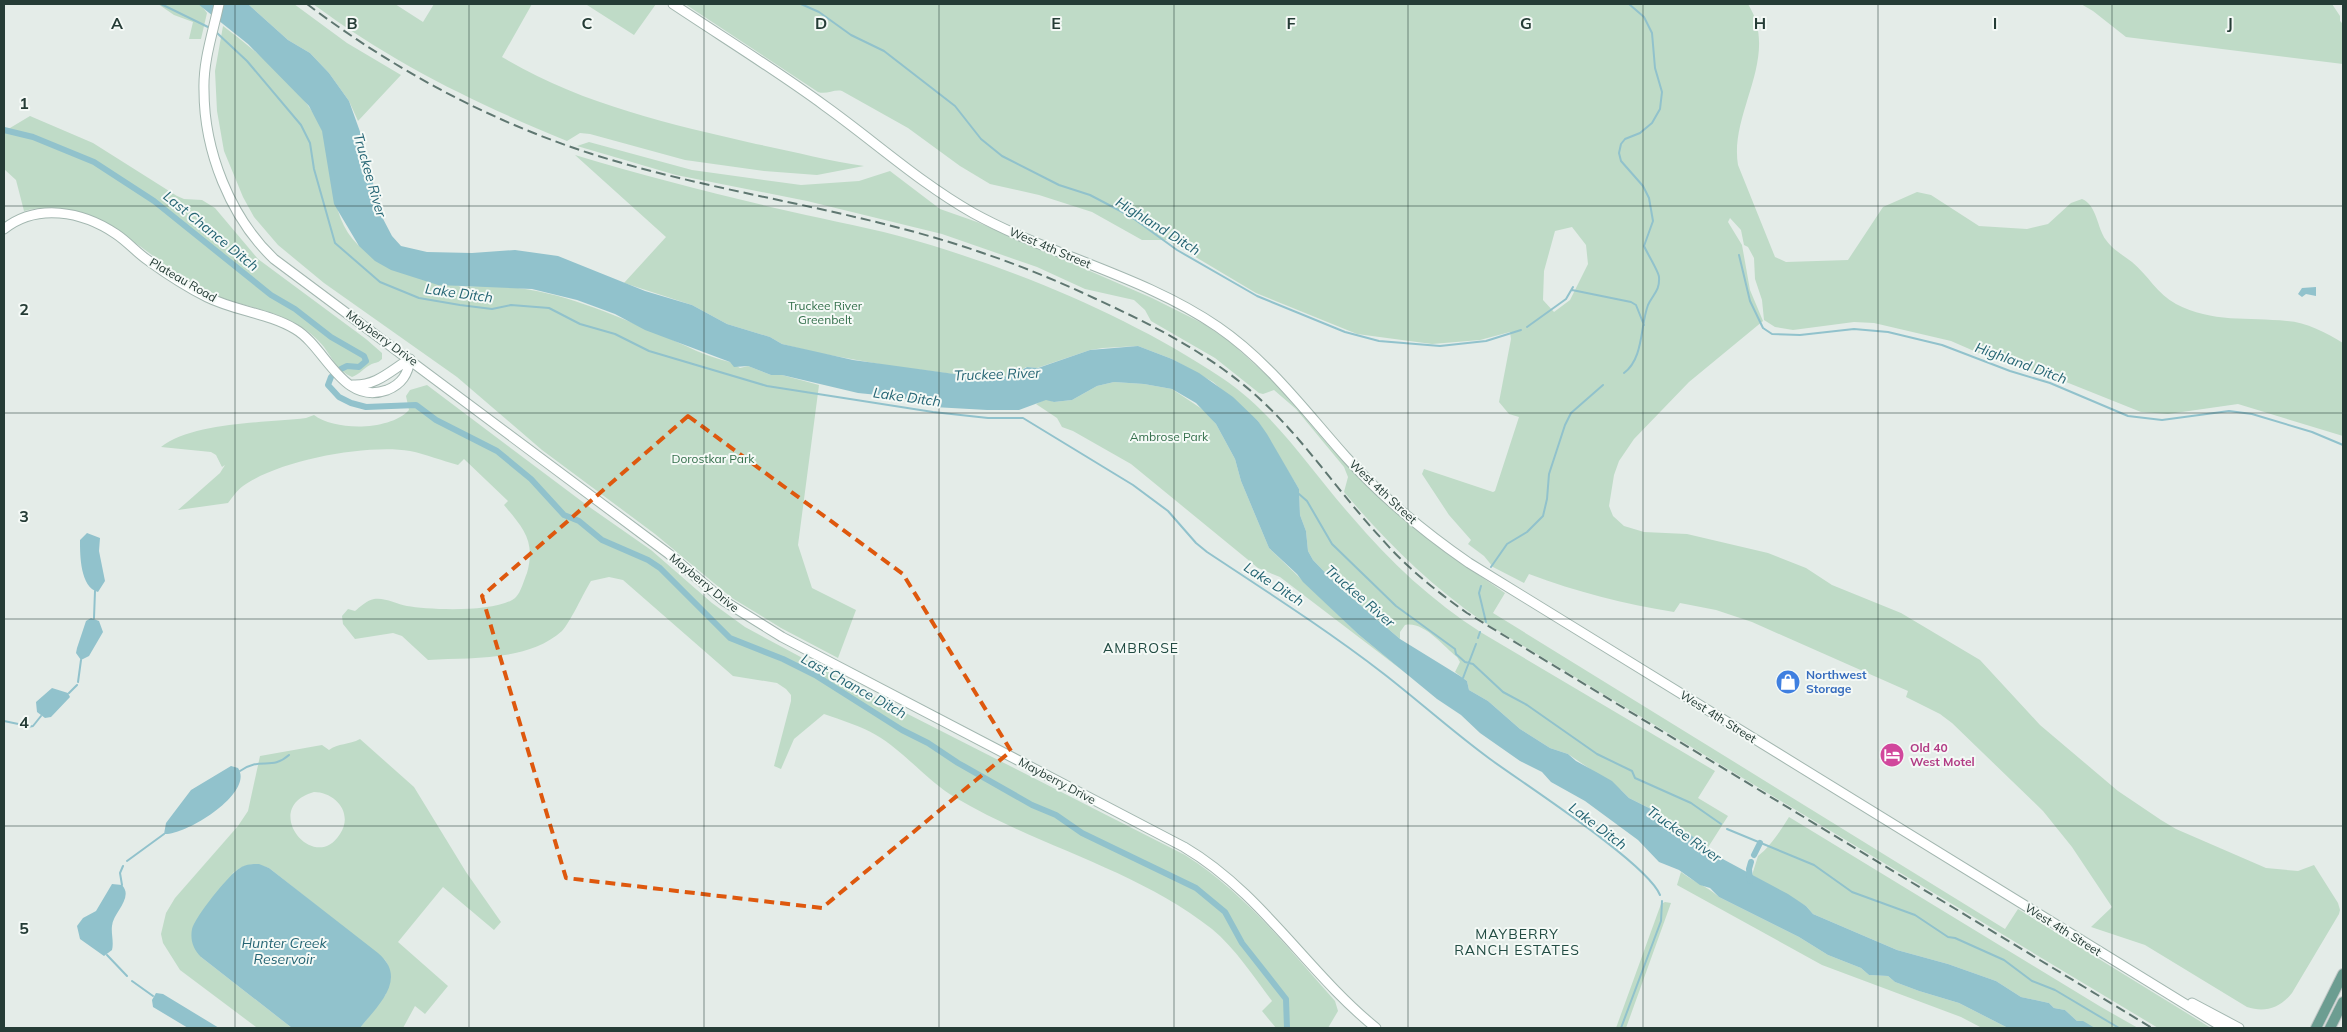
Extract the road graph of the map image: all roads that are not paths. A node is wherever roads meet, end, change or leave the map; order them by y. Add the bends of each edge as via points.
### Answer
1 (219, 4) edge
2 (673, 4) edge
3 (4, 229) edge
4 (410, 359) junction
5 (351, 385) junction
6 (2114, 961) junction
7 (2343, 974) edge
8 (2343, 1002) edge
9 (1376, 1028) edge
10 (2224, 1028) edge
11 (2239, 1028) edge
12 (2316, 1028) edge
13 (2330, 1028) edge

1 - 4 main road, Mayberry Drive via 204,90 207,122 219,172 241,219 256,240 284,267
2 - 6 main road, West 4th Street via 812,97 961,206 1013,233 1168,299 1218,327 1273,373 1346,457 1384,495 1454,553
3 - 5 main road, Plateau Road via 27,215 50,212 68,214 108,229 150,262 208,297 301,332 338,375
4 - 5 main road via 380,380
4 - 5 main road, Plateau Road via 405,377 391,388 370,393
4 - 9 main road, Mayberry Drive via 746,616 1184,847 1216,867 1263,910 1346,1001
6 - 10 main road, West 4th Street
6 - 11 main road, West 4th Street
7 - 12 main road
8 - 13 main road

